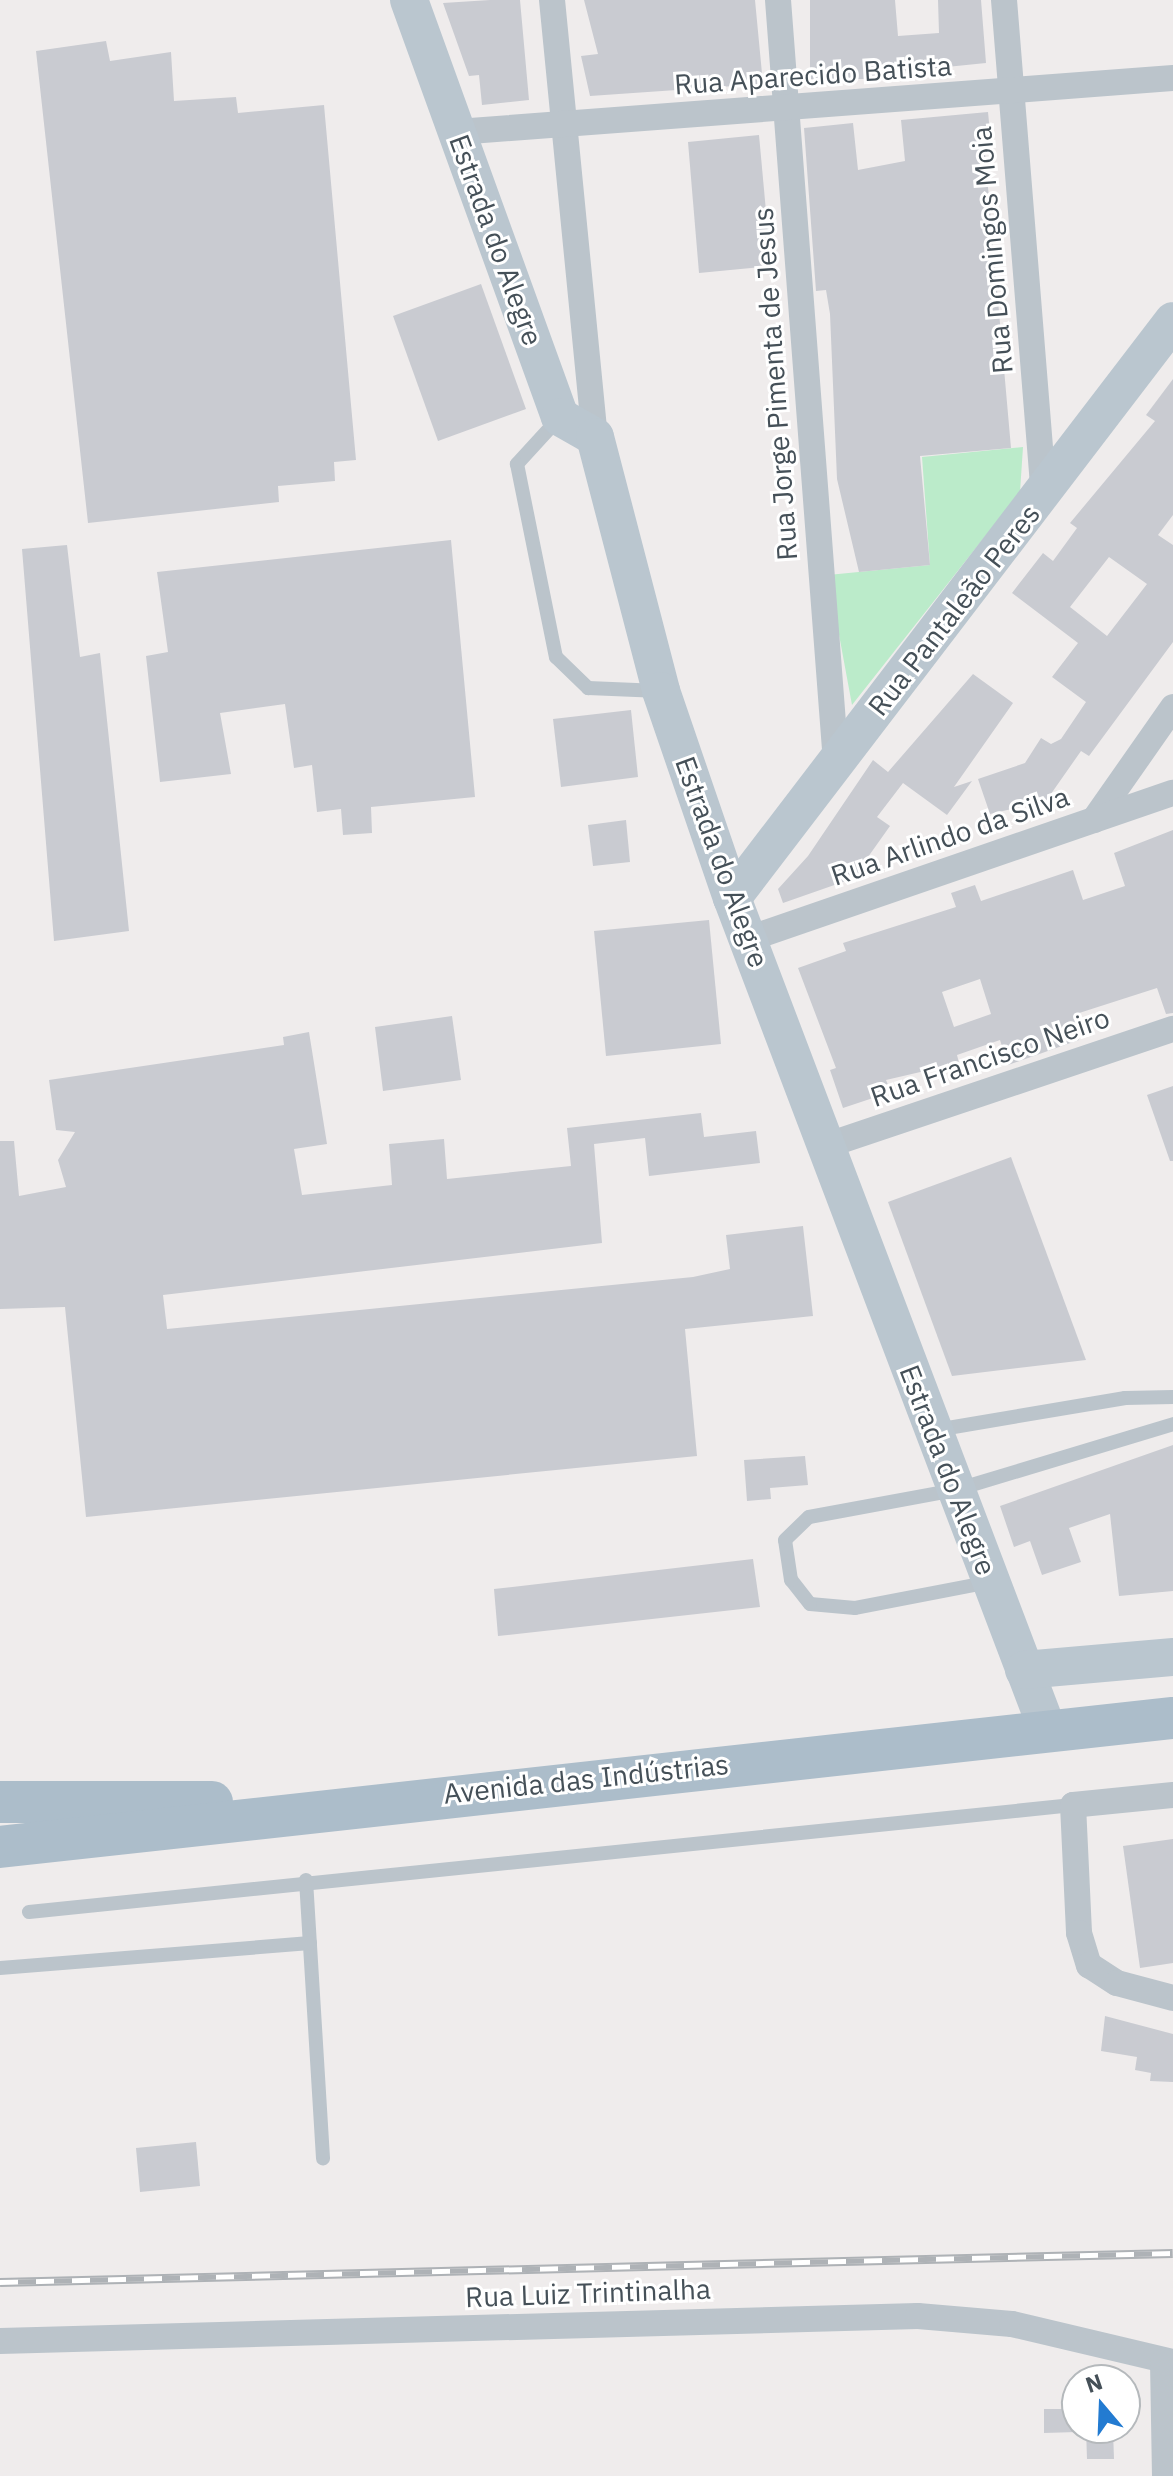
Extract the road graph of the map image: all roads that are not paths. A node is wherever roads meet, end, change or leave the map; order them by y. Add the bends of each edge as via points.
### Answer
1 (409, 0) edge
2 (552, 0) edge
3 (778, 0) edge
4 (1004, 0) edge
5 (1173, 78) edge
6 (1012, 93) junction
7 (787, 109) junction
8 (561, 125) junction
9 (457, 132) junction
10 (1173, 321) edge
11 (560, 417) junction
12 (595, 437) junction
13 (1044, 494) junction
14 (661, 691) junction
15 (1173, 707) edge
16 (836, 763) junction
17 (1173, 793) edge
18 (1094, 820) junction
19 (732, 898) junction
20 (748, 939) junction
21 (1173, 1029) edge
22 (828, 1145) junction
23 (1173, 1397) edge
24 (1173, 1424) edge
25 (932, 1431) junction
26 (955, 1490) junction
27 (990, 1582) junction
28 (1173, 1657) edge
29 (1024, 1670) junction
30 (1173, 1718) edge
31 (1048, 1731) junction
32 (1173, 1795) edge
33 (0, 1802) edge
34 (361, 1803) junction
35 (1073, 1805) junction
36 (0, 1847) edge
37 (306, 1880) junction
38 (29, 1912) dead end
39 (310, 1943) junction
40 (0, 1968) edge
41 (1173, 1998) edge
42 (323, 2158) dead end
43 (0, 2341) edge
44 (1168, 2362) edge
45 (1165, 2476) edge

1 - 9 street, Estrada do Alegre
2 - 8 street
3 - 7 street, Rua Jorge Pimenta de Jesus
4 - 6 street, Rua Domingos Moia
5 - 6 street, Rua Aparecido Batista
6 - 7 street, Rua Aparecido Batista
6 - 13 street, Rua Domingos Moia
7 - 8 street, Rua Aparecido Batista
7 - 16 street, Rua Jorge Pimenta de Jesus
8 - 9 street, Rua Aparecido Batista
8 - 12 street
9 - 11 street, Estrada do Alegre
10 - 13 street, Rua Pantaleão Peres
11 - 12 street
11 - 14 lane via 517,464 556,657 588,688
12 - 14 street, Estrada do Alegre
13 - 16 street, Rua Pantaleão Peres
14 - 19 street, Estrada do Alegre
15 - 18 street
16 - 19 street, Rua Pantaleão Peres
17 - 18 street, Rua Arlindo da Silva
18 - 20 street, Rua Arlindo da Silva
19 - 20 street, Estrada do Alegre
20 - 22 street, Estrada do Alegre
21 - 22 street, Rua Francisco Neiro
22 - 25 street, Estrada do Alegre
23 - 25 lane via 1125,1398
24 - 26 lane
25 - 26 street, Estrada do Alegre
26 - 27 street, Estrada do Alegre
26 - 27 lane via 809,1517 785,1540 791,1580 810,1604 855,1608
27 - 29 street, Estrada do Alegre
28 - 29 street
29 - 31 street, Estrada do Alegre
30 - 31 main road, Avenida das Indústrias
31 - 34 main road, Avenida das Indústrias
32 - 35 street
33 - 34 main road
34 - 36 main road, Avenida das Indústrias via 242,1823
35 - 37 lane
35 - 41 street via 1079,1933 1089,1965 1117,1983
37 - 38 lane
37 - 39 lane
39 - 40 lane
39 - 42 lane
43 - 44 street, Rua Luiz Trintinalha via 918,2316 1012,2324
44 - 45 street

